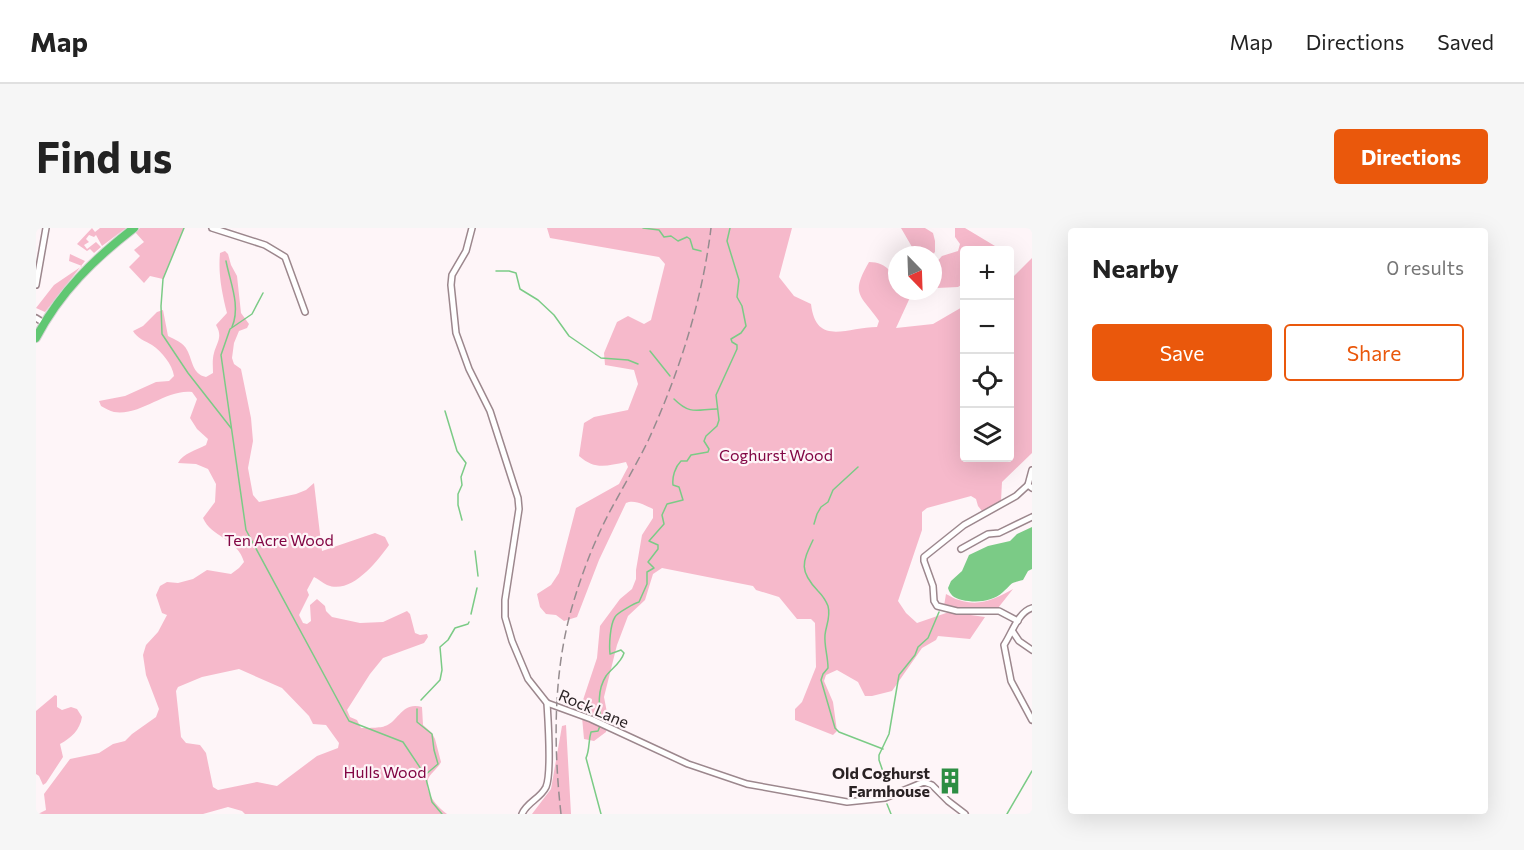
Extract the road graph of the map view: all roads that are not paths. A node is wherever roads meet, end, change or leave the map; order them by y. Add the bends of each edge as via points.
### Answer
1 (46, 228) edge
2 (134, 228) edge
3 (212, 228) edge
4 (472, 228) edge
5 (36, 285) edge
6 (305, 312) dead end
7 (36, 318) edge
8 (44, 323) junction
9 (36, 338) edge
10 (1032, 470) edge
11 (1030, 487) edge
12 (1032, 517) edge
13 (961, 549) dead end
14 (1032, 608) edge
15 (1018, 621) junction
16 (1013, 632) junction
17 (1032, 650) edge
18 (547, 703) junction
19 (1032, 720) edge
20 (522, 814) edge
21 (964, 814) edge

1 - 5 street
2 - 8 highway via 82,272
3 - 6 street via 251,239 285,257
4 - 18 street, Rock Lane via 466,251 452,274 456,333 490,411 518,498 505,617 528,679
7 - 8 street
8 - 9 highway
10 - 11 street
11 - 15 street via 951,534 924,557 937,606 957,611 999,611
12 - 13 street
14 - 15 street via 1024,611
15 - 16 street
16 - 17 street
16 - 19 street via 1004,645 1011,681
18 - 20 street via 548,781 541,795
18 - 21 street, Rock Lane via 688,764 747,784 847,802 885,798 924,782

